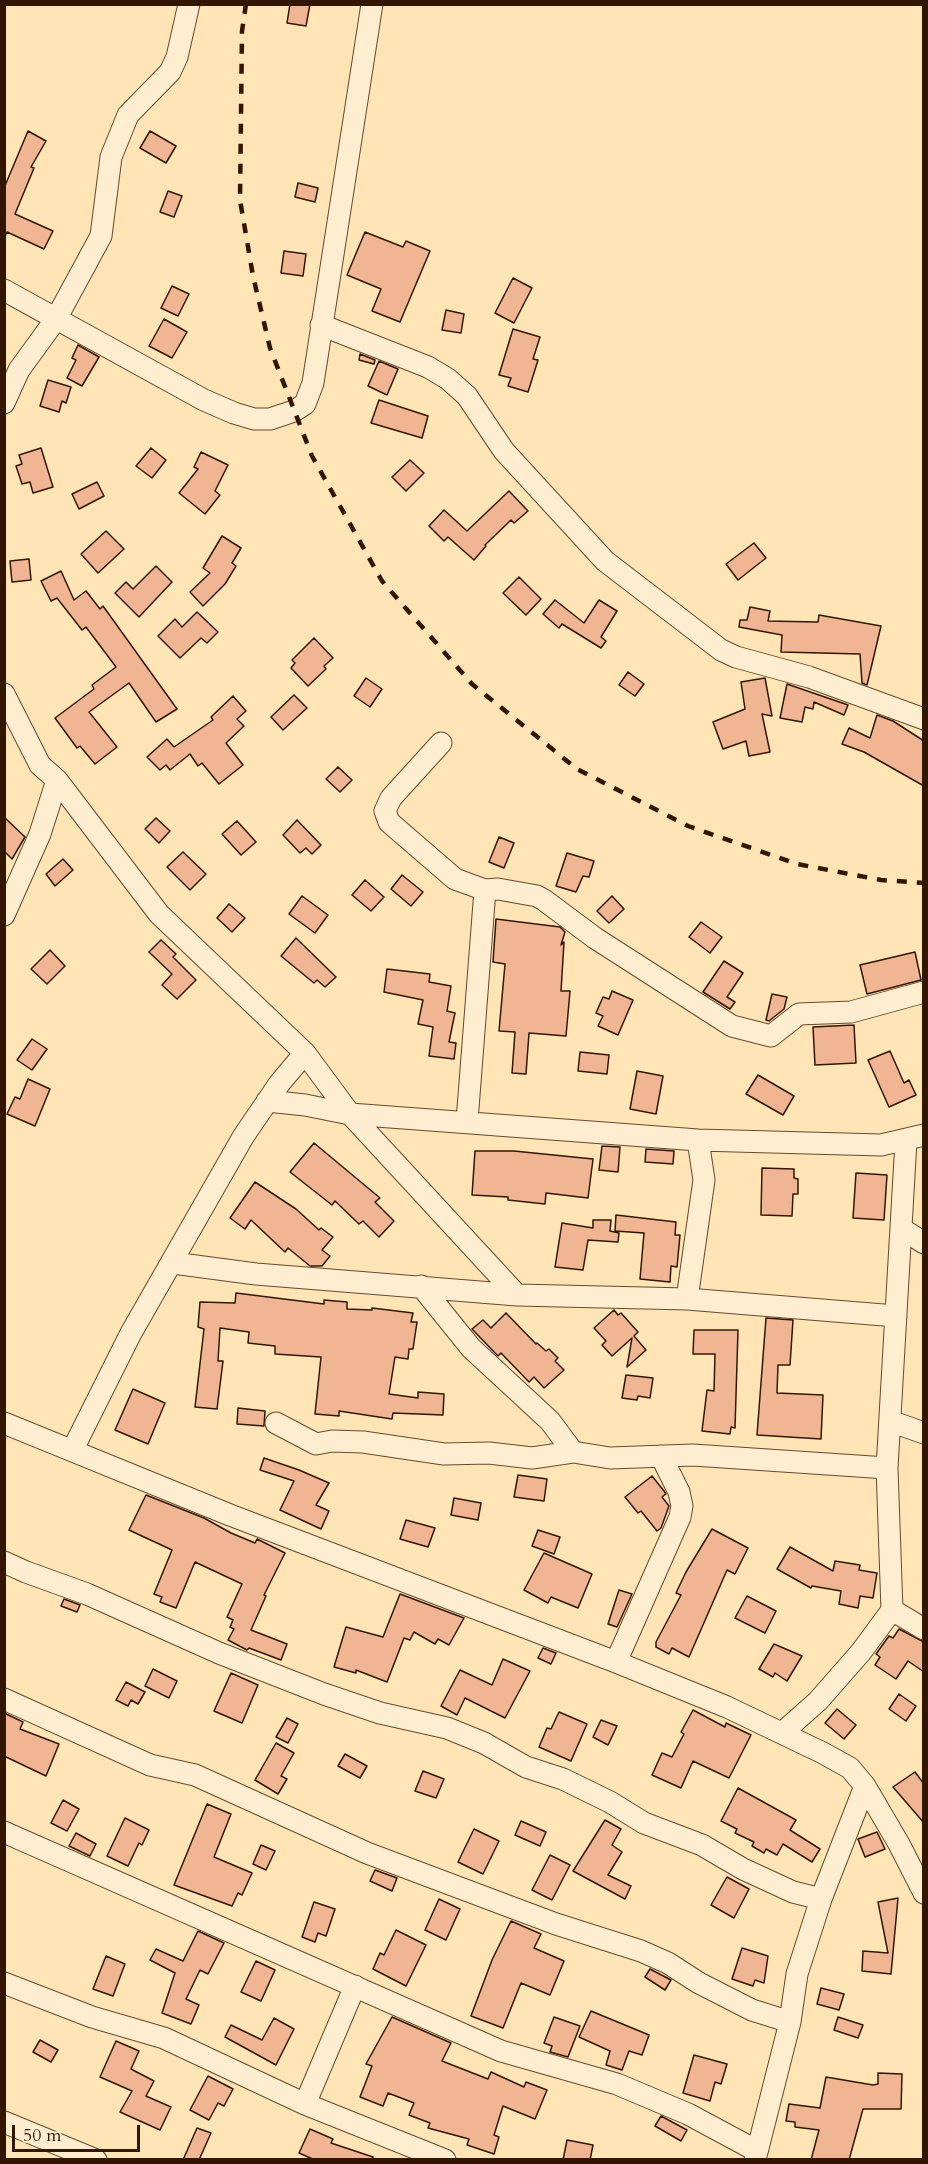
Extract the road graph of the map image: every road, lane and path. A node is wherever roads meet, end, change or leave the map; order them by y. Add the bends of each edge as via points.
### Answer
1 (189, 4) edge
2 (372, 4) edge
3 (4, 290) edge
4 (56, 319) junction
5 (321, 325) junction
6 (4, 403) edge
7 (4, 694) edge
8 (924, 718) edge
9 (441, 742) dead end
10 (57, 780) junction
11 (485, 890) junction
12 (4, 915) edge
13 (924, 992) edge
14 (305, 1053) junction
15 (267, 1101) junction
16 (350, 1114) junction
17 (467, 1121) junction
18 (915, 1138) edge
19 (698, 1140) junction
20 (726, 1141) junction
21 (704, 1180) junction
22 (902, 1229) junction
23 (924, 1243) edge
24 (173, 1263) junction
25 (421, 1286) junction
26 (517, 1295) junction
27 (687, 1299) junction
28 (897, 1316) junction
29 (890, 1421) junction
30 (4, 1423) edge
31 (276, 1423) dead end
32 (924, 1433) edge
33 (73, 1449) junction
34 (573, 1452) junction
35 (661, 1456) junction
36 (887, 1468) junction
37 (4, 1562) edge
38 (892, 1610) junction
39 (924, 1629) edge
40 (616, 1662) junction
41 (4, 1700) edge
42 (782, 1733) junction
43 (865, 1786) junction
44 (4, 1832) edge
45 (924, 1893) edge
46 (821, 1899) junction
47 (4, 1983) edge
48 (355, 1986) junction
49 (790, 2022) junction
50 (305, 2104) junction
51 (4, 2122) edge
52 (756, 2156) edge
53 (96, 2160) edge
54 (445, 2160) edge

1 - 4 street via 170,72 128,115 111,157 101,236
2 - 5 street
3 - 4 street
4 - 5 street via 204,400 254,419 270,419 305,404 314,383
4 - 6 street via 19,370
5 - 8 street via 428,367 448,380 467,396 504,451 605,561 721,650
7 - 10 street via 40,765
9 - 11 street via 391,798 385,811 389,822 456,879
10 - 12 street via 40,834
10 - 14 street via 159,914
11 - 13 street via 498,889 544,900 595,938 732,1026 755,1034 771,1036 799,1014 851,1012
11 - 17 street
14 - 15 street
14 - 16 street
15 - 16 street
15 - 24 street
16 - 17 street
16 - 26 street
17 - 19 street
18 - 20 street via 881,1145
18 - 22 street
19 - 20 street
19 - 21 street
20 - 21 street
21 - 27 street
22 - 23 street
22 - 28 street
24 - 25 street via 256,1274
24 - 33 street via 131,1333
25 - 26 street
25 - 34 street via 471,1348 550,1421
26 - 27 street
27 - 28 street
28 - 29 street
29 - 32 street
29 - 36 street
30 - 33 street
31 - 34 street via 316,1444 363,1442 444,1454 489,1453 532,1458
33 - 40 street via 230,1515
34 - 35 street via 610,1458
35 - 36 street
35 - 40 street via 679,1492 680,1517
36 - 38 street
37 - 46 street via 324,1694 380,1713 447,1728 484,1743 526,1767 563,1779 610,1802 644,1823 702,1845 743,1869 793,1892
38 - 39 street
38 - 42 street via 818,1701
40 - 42 street
41 - 49 street via 150,1765 195,1775 367,1853 641,1951 752,2010
42 - 43 street via 850,1768
43 - 45 street
43 - 46 street
44 - 48 street
46 - 49 street via 797,1974
47 - 50 street via 92,2017 164,2038
48 - 50 street
48 - 52 street via 501,2051 617,2084 688,2114
49 - 52 street
50 - 54 street
51 - 53 street

